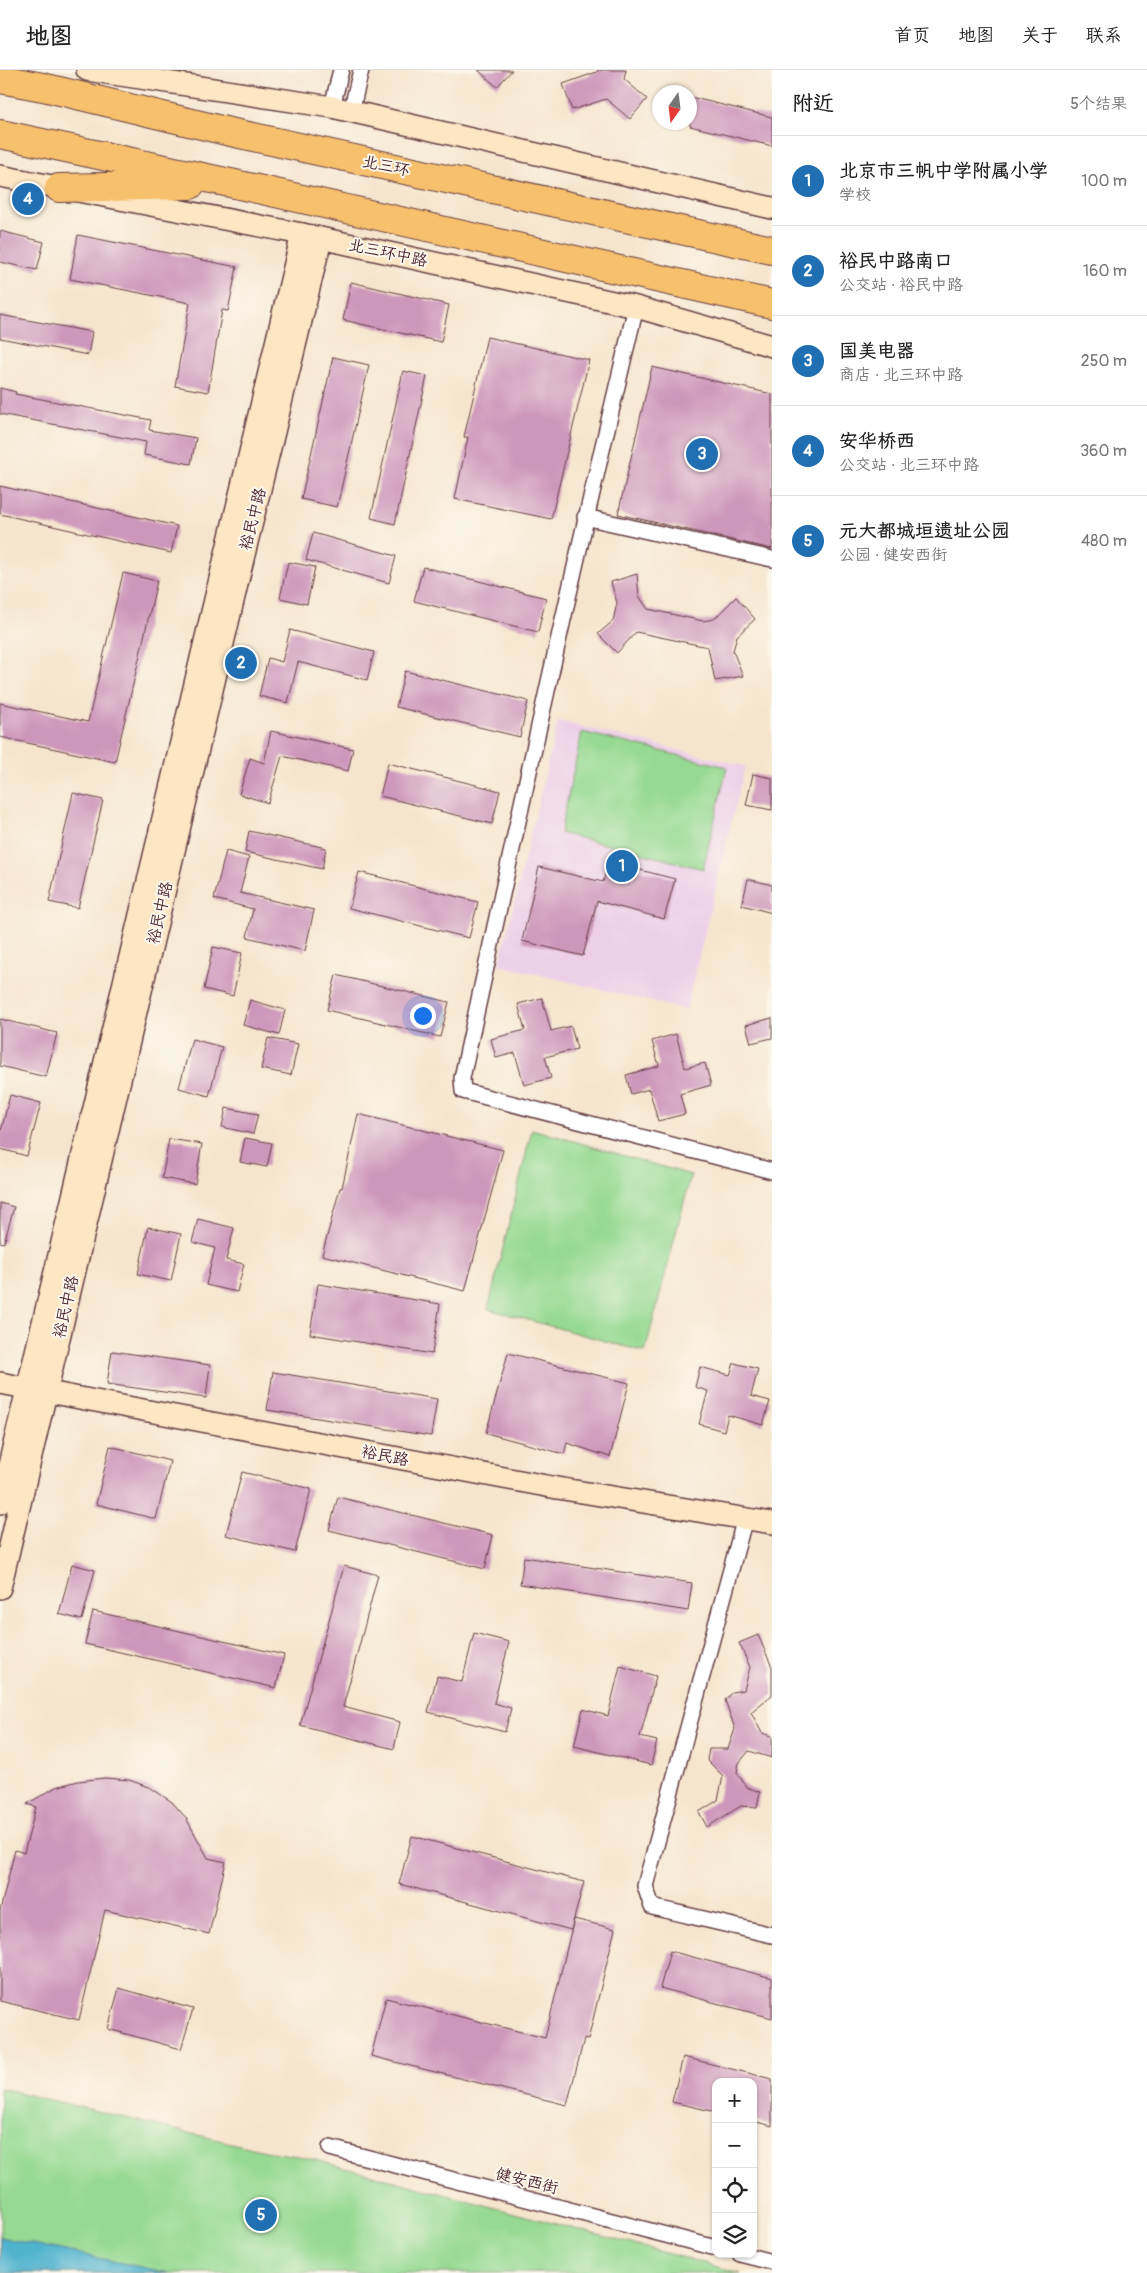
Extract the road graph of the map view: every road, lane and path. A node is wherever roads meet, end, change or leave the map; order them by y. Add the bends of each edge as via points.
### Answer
1 (57, 70) edge
2 (87, 70) edge
3 (341, 70) edge
4 (361, 70) edge
5 (0, 78) edge
6 (342, 110) junction
7 (230, 132) junction
8 (0, 134) edge
9 (0, 176) edge
10 (236, 184) junction
11 (59, 188) junction
12 (772, 208) edge
13 (312, 236) junction
14 (772, 250) edge
15 (651, 278) junction
16 (772, 304) edge
17 (636, 307) junction
18 (772, 316) edge
19 (772, 346) edge
20 (586, 517) junction
21 (772, 559) edge
22 (772, 1171) edge
23 (0, 1383) edge
24 (37, 1390) junction
25 (0, 1503) edge
26 (746, 1518) junction
27 (772, 1523) edge
28 (0, 1588) edge
29 (772, 1935) edge
30 (330, 2148) dead end
31 (712, 2247) edge
32 (756, 2258) edge
33 (772, 2262) edge

1 - 7 highway
2 - 6 street
3 - 6 street
4 - 6 street
5 - 7 highway, 北三环
6 - 12 street
7 - 14 highway, 北三环
8 - 10 highway
9 - 11 street, 北三环中路
10 - 11 highway
10 - 15 highway
11 - 13 street, 北三环中路
13 - 17 street, 北三环中路
13 - 24 street, 裕民中路 via 242,563
15 - 16 highway
15 - 18 highway
17 - 19 street, 北三环中路
17 - 20 street
20 - 21 street
20 - 22 street via 462,1078 463,1091
23 - 24 street, 裕民路
24 - 25 street, 裕民中路
24 - 26 street, 裕民路 via 557,1488
24 - 28 street, 裕民中路
26 - 27 street, 裕民路
26 - 29 street via 645,1886 652,1907
30 - 31 street, 健安西街
32 - 33 street

